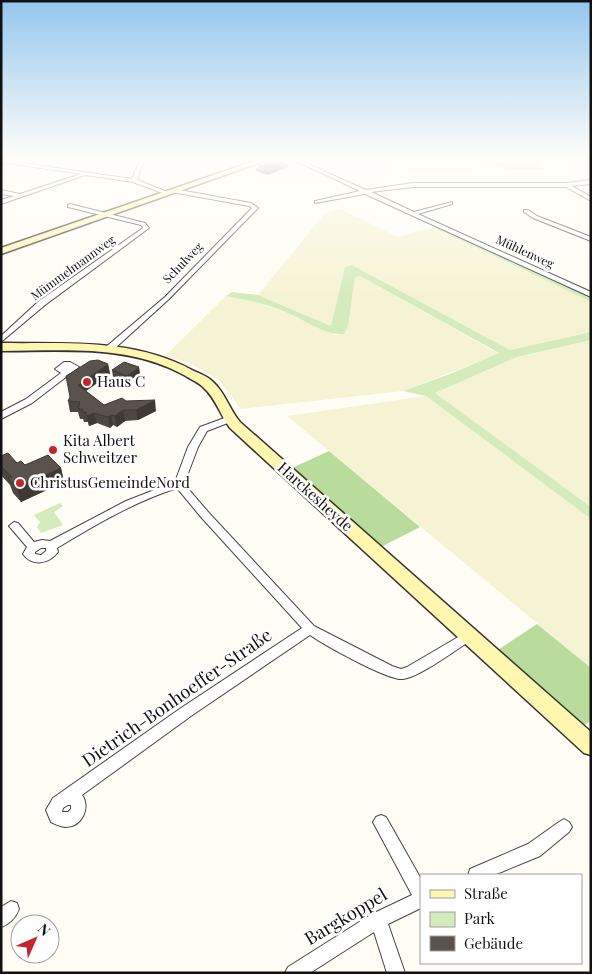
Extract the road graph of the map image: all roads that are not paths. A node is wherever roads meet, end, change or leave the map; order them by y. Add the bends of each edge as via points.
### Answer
1 (131, 205) edge
2 (252, 205) edge
3 (399, 205) edge
4 (441, 205) edge
5 (70, 206) dead end
6 (526, 211) dead end
7 (415, 213) junction
8 (104, 215) junction
9 (591, 239) edge
10 (1, 251) edge
11 (591, 295) edge
12 (1, 340) edge
13 (1, 348) edge
14 (110, 348) junction
15 (67, 372) dead end
16 (1, 416) edge
17 (230, 420) junction
18 (179, 484) junction
19 (14, 526) dead end
20 (310, 629) junction
21 (468, 636) junction
22 (591, 746) edge
23 (65, 798) dead end
24 (381, 822) dead end
25 (564, 827) dead end
26 (478, 874) edge
27 (420, 896) edge
28 (420, 899) edge
29 (378, 920) junction
30 (294, 973) edge
31 (396, 973) edge

1 - 8 main road
2 - 14 street, Schulweg via 255,208 167,298
3 - 7 street, Mühlenweg
4 - 7 street
5 - 8 street
6 - 9 street
7 - 11 street, Mühlenweg
8 - 10 main road
8 - 12 street, Mümmelmannweg via 143,224 146,228 42,303
13 - 14 main road, Harckesheyde
14 - 17 main road, Harckesheyde via 145,354 193,374 212,387
15 - 16 street via 29,401
17 - 18 street via 203,429
17 - 21 main road, Harckesheyde
18 - 19 street via 157,490 110,513 51,546 50,555 37,559 29,554 33,547
18 - 20 street
20 - 21 street via 389,671 401,674 410,672
20 - 23 street, Dietrich-Bonhoeffer-Straße
21 - 22 main road, Harckesheyde
24 - 27 street, Bargkoppel
25 - 26 street via 534,850
28 - 29 street, Bargkoppel
29 - 30 street, Bargkoppel
29 - 31 street

